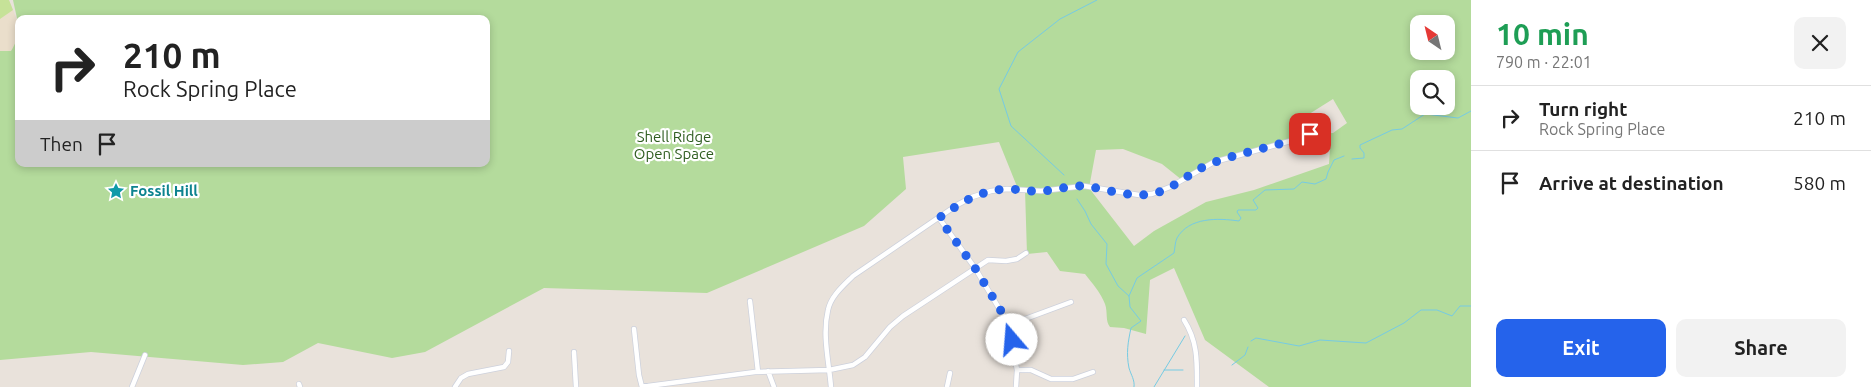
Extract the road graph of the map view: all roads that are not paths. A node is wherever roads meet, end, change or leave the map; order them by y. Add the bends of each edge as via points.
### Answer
1 (1310, 134) dead end
2 (939, 218) junction
3 (1026, 253) dead end
4 (975, 268) junction
5 (750, 301) dead end
6 (1071, 302) dead end
7 (1184, 320) dead end
8 (1009, 324) junction
9 (634, 329) dead end
10 (509, 351) dead end
11 (574, 352) dead end
12 (145, 355) dead end
13 (829, 370) junction
14 (1017, 370) junction
15 (768, 371) junction
16 (758, 372) junction
17 (1093, 372) dead end
18 (950, 373) dead end
19 (132, 387) edge
20 (455, 387) edge
21 (576, 387) edge
22 (646, 387) edge
23 (774, 387) edge
24 (831, 387) edge
25 (947, 387) edge
26 (1016, 387) edge
27 (1196, 387) edge

1 - 2 street via 1214,162 1152,194 1139,195 1084,186 1041,192 1008,189 972,197
2 - 4 street
2 - 13 street via 840,288 828,310 826,346
3 - 4 street via 1017,259 988,260
4 - 8 street
4 - 13 street via 903,316 859,361
5 - 16 street
6 - 8 street
7 - 27 street via 1197,355
8 - 14 street
9 - 22 street via 639,375
10 - 20 street via 504,367 468,374
11 - 21 street
12 - 19 street
13 - 15 street
13 - 24 street
14 - 17 street via 1031,370 1051,379 1073,379
14 - 26 street
15 - 16 street
15 - 23 street
16 - 22 street
18 - 25 street

